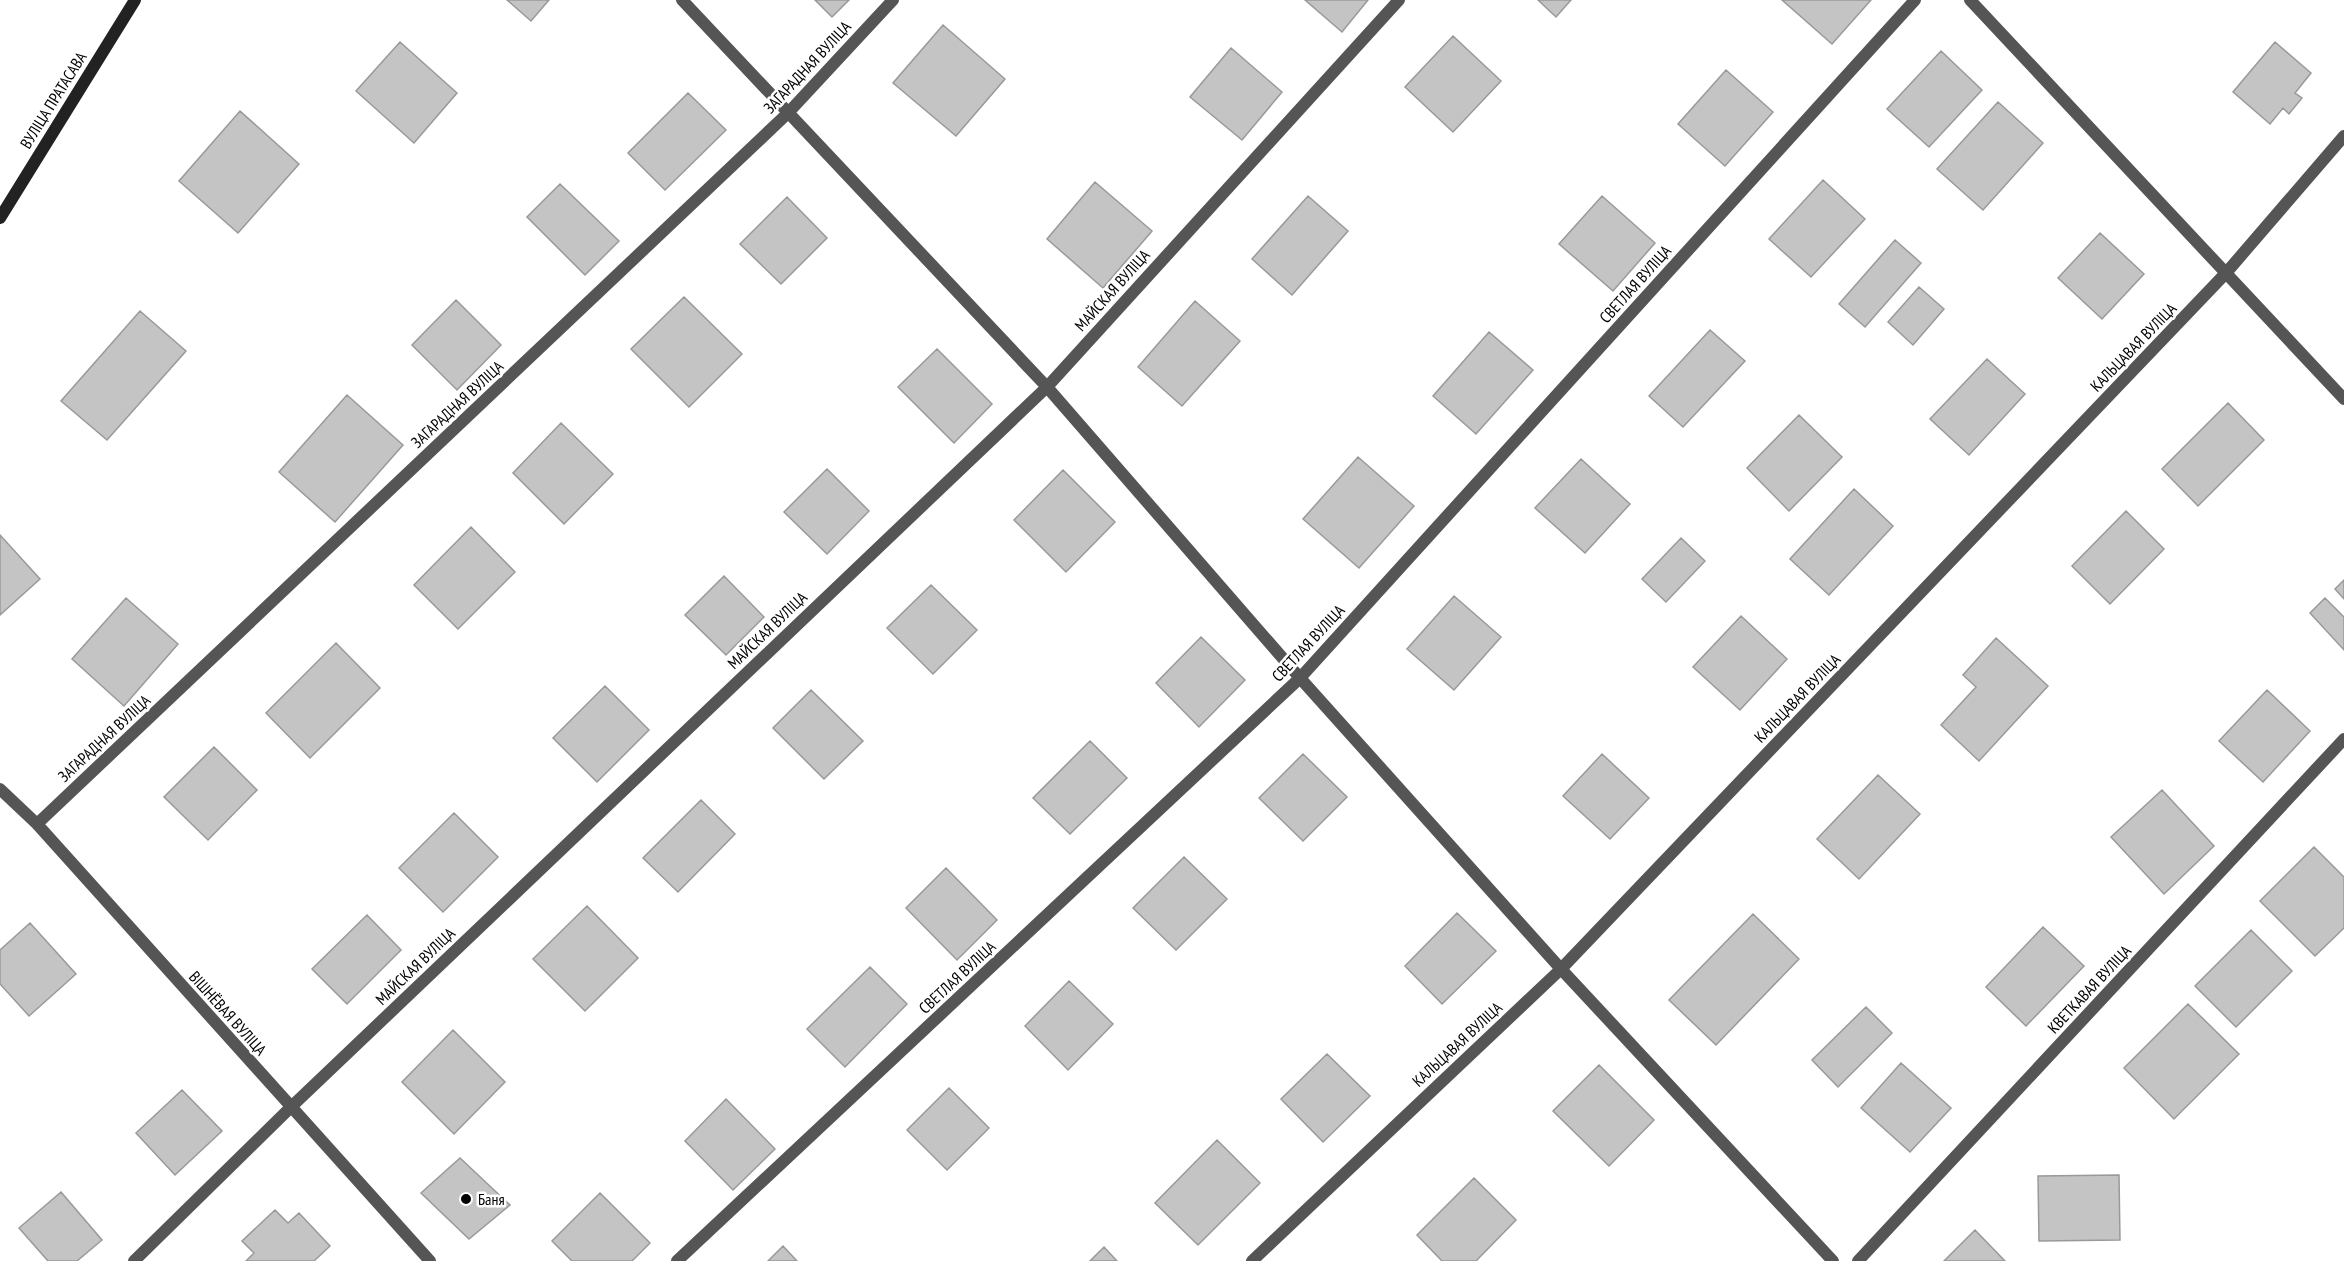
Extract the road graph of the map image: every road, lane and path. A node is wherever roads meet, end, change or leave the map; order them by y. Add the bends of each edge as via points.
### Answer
1 (135, 0) edge
2 (682, 0) edge
3 (893, 0) edge
4 (1399, 0) edge
5 (1915, 0) edge
6 (1970, 0) edge
7 (788, 113) junction
8 (2344, 136) edge
9 (0, 218) edge
10 (2226, 273) junction
11 (1047, 387) junction
12 (2344, 399) edge
13 (1300, 678) junction
14 (2344, 739) edge
15 (0, 789) edge
16 (38, 824) junction
17 (1561, 969) junction
18 (291, 1107) junction
19 (134, 1261) edge
20 (430, 1261) edge
21 (677, 1261) edge
22 (1252, 1261) edge
23 (1833, 1261) edge
24 (1858, 1261) edge

1 - 9 main road, ВУЛІЦА ПРАТАСАВА
2 - 7 street
3 - 7 street, ЗАГАРАДНАЯ ВУЛІЦА
4 - 11 street, МАЙСКАЯ ВУЛІЦА
5 - 13 street, СВЕТЛАЯ ВУЛІЦА
6 - 10 street
7 - 11 street
7 - 16 street, ЗАГАРАДНАЯ ВУЛІЦА
8 - 10 street, КАЛЬЦАВАЯ ВУЛІЦА
10 - 12 street
10 - 17 street, КАЛЬЦАВАЯ ВУЛІЦА
11 - 13 street
11 - 18 street, МАЙСКАЯ ВУЛІЦА
13 - 17 street
13 - 21 street, СВЕТЛАЯ ВУЛІЦА
14 - 24 street, КВЕТКАВАЯ ВУЛІЦА
15 - 16 street, ВІШНЁВАЯ ВУЛІЦА
16 - 18 street, ВІШНЁВАЯ ВУЛІЦА
17 - 22 street, КАЛЬЦАВАЯ ВУЛІЦА
17 - 23 street
18 - 19 street, МАЙСКАЯ ВУЛІЦА
18 - 20 street, ВІШНЁВАЯ ВУЛІЦА

